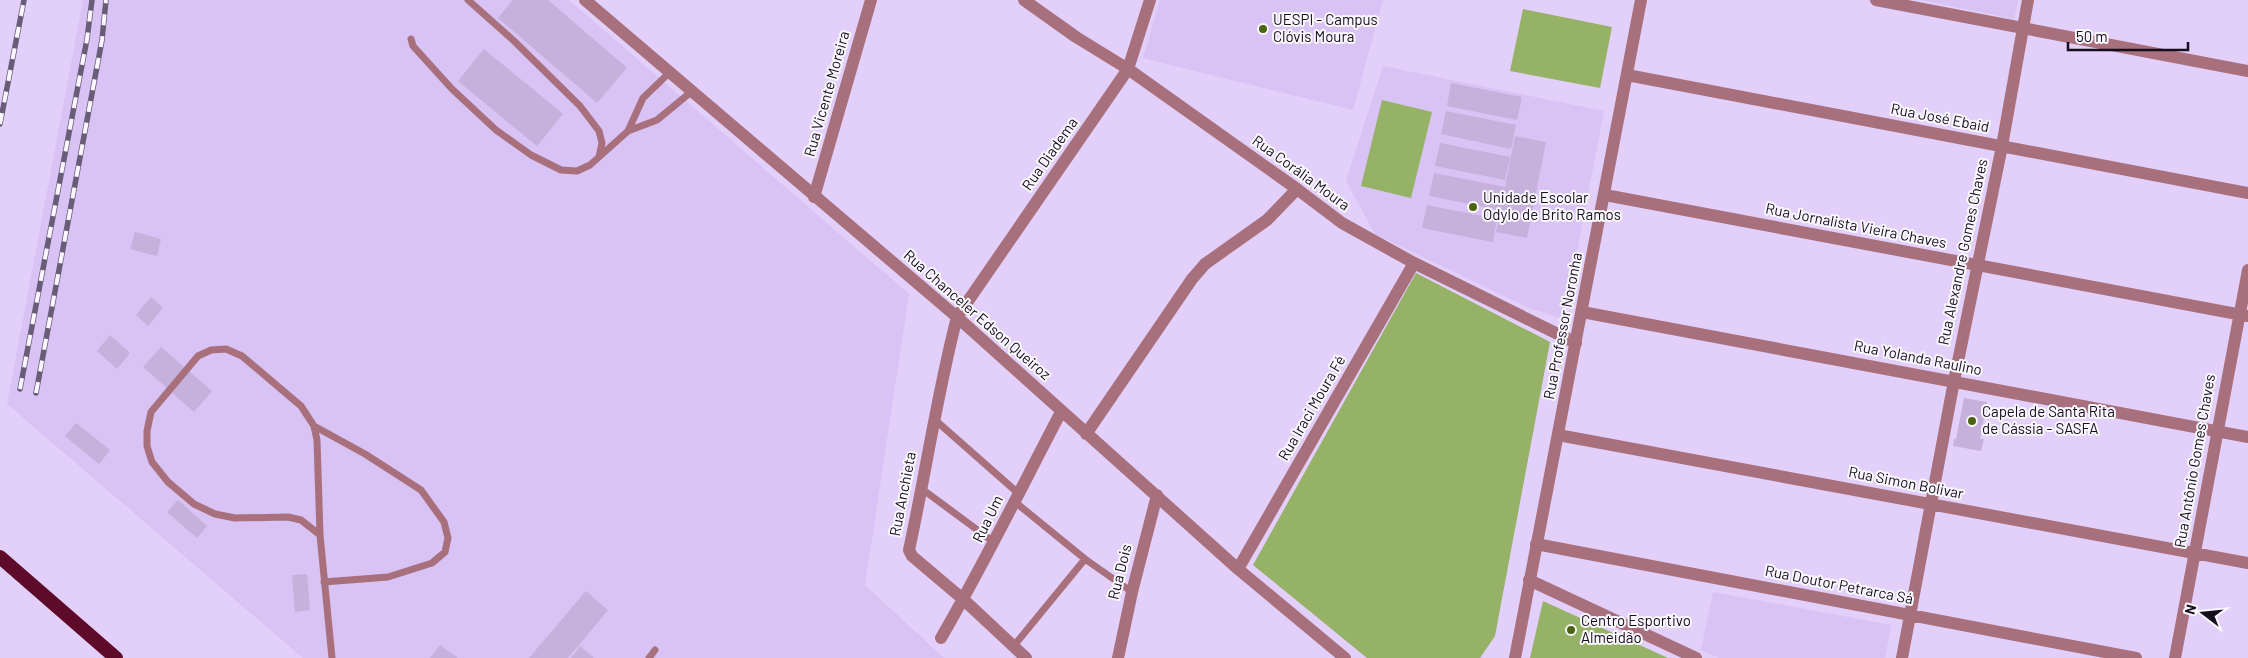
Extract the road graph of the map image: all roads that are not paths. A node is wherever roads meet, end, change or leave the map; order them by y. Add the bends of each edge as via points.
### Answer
1 (468, 0) edge
2 (585, 0) edge
3 (870, 0) edge
4 (1024, 0) edge
5 (1641, 0) edge
6 (1876, 0) edge
7 (2028, 0) edge
8 (1148, 1) edge
9 (2022, 28) junction
10 (411, 39) dead end
11 (1128, 70) junction
12 (2248, 71) edge
13 (669, 73) junction
14 (1627, 76) junction
15 (691, 92) junction
16 (628, 131) junction
17 (2002, 146) junction
18 (599, 157) junction
19 (1298, 189) junction
20 (2248, 193) edge
21 (1605, 196) junction
22 (814, 197) junction
23 (1414, 263) junction
24 (1977, 266) junction
25 (2248, 270) edge
26 (1582, 312) junction
27 (2244, 315) edge
28 (957, 317) junction
29 (1576, 343) junction
30 (1954, 382) junction
31 (1061, 412) junction
32 (934, 419) junction
33 (314, 426) junction
34 (2217, 431) junction
35 (1086, 434) junction
36 (1558, 435) junction
37 (2248, 437) edge
38 (922, 489) junction
39 (1157, 495) junction
40 (1016, 497) junction
41 (1930, 504) junction
42 (320, 535) junction
43 (995, 543) junction
44 (1536, 544) junction
45 (2195, 553) junction
46 (0, 557) edge
47 (1085, 559) junction
48 (2248, 563) edge
49 (1238, 569) junction
50 (1529, 580) junction
51 (324, 582) junction
52 (1132, 592) junction
53 (964, 600) junction
54 (1910, 615) junction
55 (941, 638) dead end
56 (1518, 645) junction
57 (1013, 647) junction
58 (655, 650) dead end
59 (116, 658) edge
60 (332, 658) edge
61 (649, 658) edge
62 (1026, 658) edge
63 (1118, 658) edge
64 (1344, 658) edge
65 (1505, 658) edge
66 (1515, 658) edge
67 (1696, 658) edge
68 (1902, 658) edge
69 (2136, 658) edge
70 (2175, 658) edge

1 - 18 lane via 580,106 598,131 602,143
2 - 13 street, Rua Chanceler Edson Queiroz
3 - 22 street, Rua Vicente Moreira
4 - 11 street, Rua Corália Moura
5 - 14 street, Rua Professor Noronha
6 - 9 street
7 - 9 street, Rua Alexandre Gomes Chaves
8 - 11 street, Rua Diadema
9 - 12 street
9 - 17 street, Rua Alexandre Gomes Chaves
10 - 18 lane via 413,46 452,89 496,130 531,155 561,170 576,171 590,166
11 - 19 street, Rua Corália Moura
11 - 28 street, Rua Diadema
13 - 15 street, Rua Chanceler Edson Queiroz
13 - 16 lane via 643,98
14 - 17 street, Rua José Ebaid
14 - 21 street, Rua Professor Noronha
15 - 16 lane via 657,120
15 - 22 street, Rua Chanceler Edson Queiroz
16 - 18 lane
17 - 20 street, Rua José Ebaid
17 - 24 street, Rua Alexandre Gomes Chaves
19 - 23 street, Rua Corália Moura via 1342,223
19 - 35 street via 1267,220 1201,269 1184,289
21 - 24 street, Rua Jornalista Vieira Chaves
21 - 26 street, Rua Professor Noronha
22 - 28 street, Rua Chanceler Edson Queiroz
23 - 29 street, Rua Corália Moura
23 - 49 street, Rua Iraci Moura Fé
24 - 27 street, Rua Jornalista Vieira Chaves
24 - 30 street, Rua Alexandre Gomes Chaves
25 - 27 street, Rua Antônio Gomes Chaves
26 - 29 street, Rua Professor Noronha
26 - 30 street, Rua Yolanda Raulino
27 - 34 street, Rua Antônio Gomes Chaves
28 - 31 street, Rua Chanceler Edson Queiroz
28 - 32 street, Rua Anchieta
29 - 36 street, Rua Professor Noronha
30 - 34 street, Rua Yolanda Raulino
30 - 41 street, Rua Alexandre Gomes Chaves
31 - 35 street, Rua Chanceler Edson Queiroz
31 - 40 street, Rua Um
32 - 38 street, Rua Anchieta
32 - 40 lane
33 - 42 lane
33 - 42 lane via 301,406 242,356 226,350 211,350 198,356 151,412 147,446 152,462 168,482 194,504 215,514 235,518 288,517 301,520
33 - 51 lane via 421,490 444,522 448,538 445,552 432,563 388,578
34 - 37 street, Rua Yolanda Raulino
34 - 45 street, Rua Antônio Gomes Chaves
35 - 39 street, Rua Chanceler Edson Queiroz
36 - 41 street, Rua Simon Bolivar
36 - 44 street, Rua Professor Noronha
38 - 43 lane
38 - 53 street, Rua Anchieta via 909,550
39 - 49 street, Rua Chanceler Edson Queiroz
39 - 52 street, Rua Dois
40 - 43 street, Rua Um
40 - 47 lane
41 - 45 street, Rua Simon Bolivar
41 - 54 street, Rua Alexandre Gomes Chaves
42 - 51 lane
43 - 53 street, Rua Um
44 - 50 street, Rua Professor Noronha
44 - 54 street, Rua Doutor Petrarca Sá
45 - 48 street, Rua Simon Bolivar
45 - 70 street, Rua Antônio Gomes Chaves
46 - 59 highway
47 - 52 lane
47 - 57 lane
49 - 64 street, Rua Chanceler Edson Queiroz
50 - 56 street, Rua Professor Noronha
50 - 67 street
51 - 60 lane
52 - 63 street, Rua Dois
53 - 55 street, Rua Um
53 - 57 street, Rua Anchieta
54 - 68 street, Rua Alexandre Gomes Chaves
54 - 69 street, Rua Doutor Petrarca Sá
56 - 65 street
56 - 66 street, Rua Professor Noronha
57 - 62 street, Rua Anchieta
58 - 61 lane

